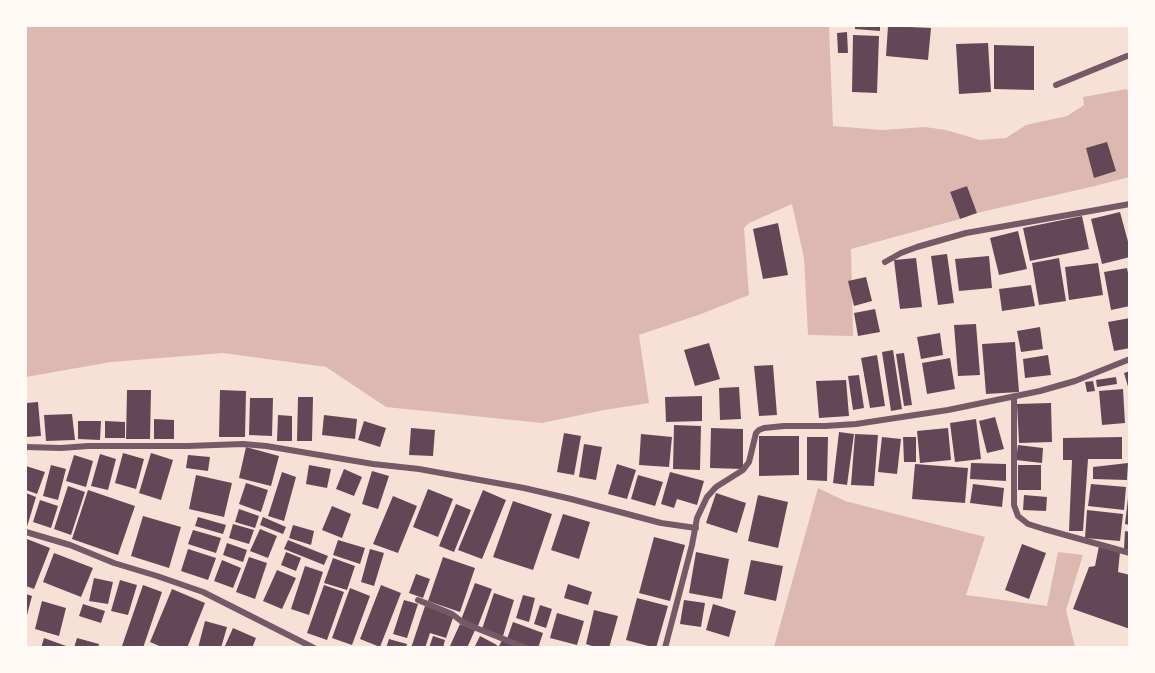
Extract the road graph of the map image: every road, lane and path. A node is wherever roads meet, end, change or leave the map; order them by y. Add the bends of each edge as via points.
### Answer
1 (1130, 56) edge
2 (1056, 85) dead end
3 (1130, 204) edge
4 (885, 262) dead end
5 (1130, 359) edge
6 (1014, 397) junction
7 (29, 447) edge
8 (696, 528) junction
9 (26, 532) edge
10 (1130, 552) edge
11 (418, 600) dead end
12 (314, 648) edge
13 (526, 648) edge
14 (665, 648) edge

1 - 2 street
3 - 4 street via 966,233 917,247
5 - 6 street via 1075,381
6 - 8 street via 856,424 759,430 749,462 707,497
6 - 10 street via 1014,505 1018,516 1028,524
7 - 8 street via 243,444 524,488
8 - 14 street
9 - 12 street via 202,592
11 - 13 street

